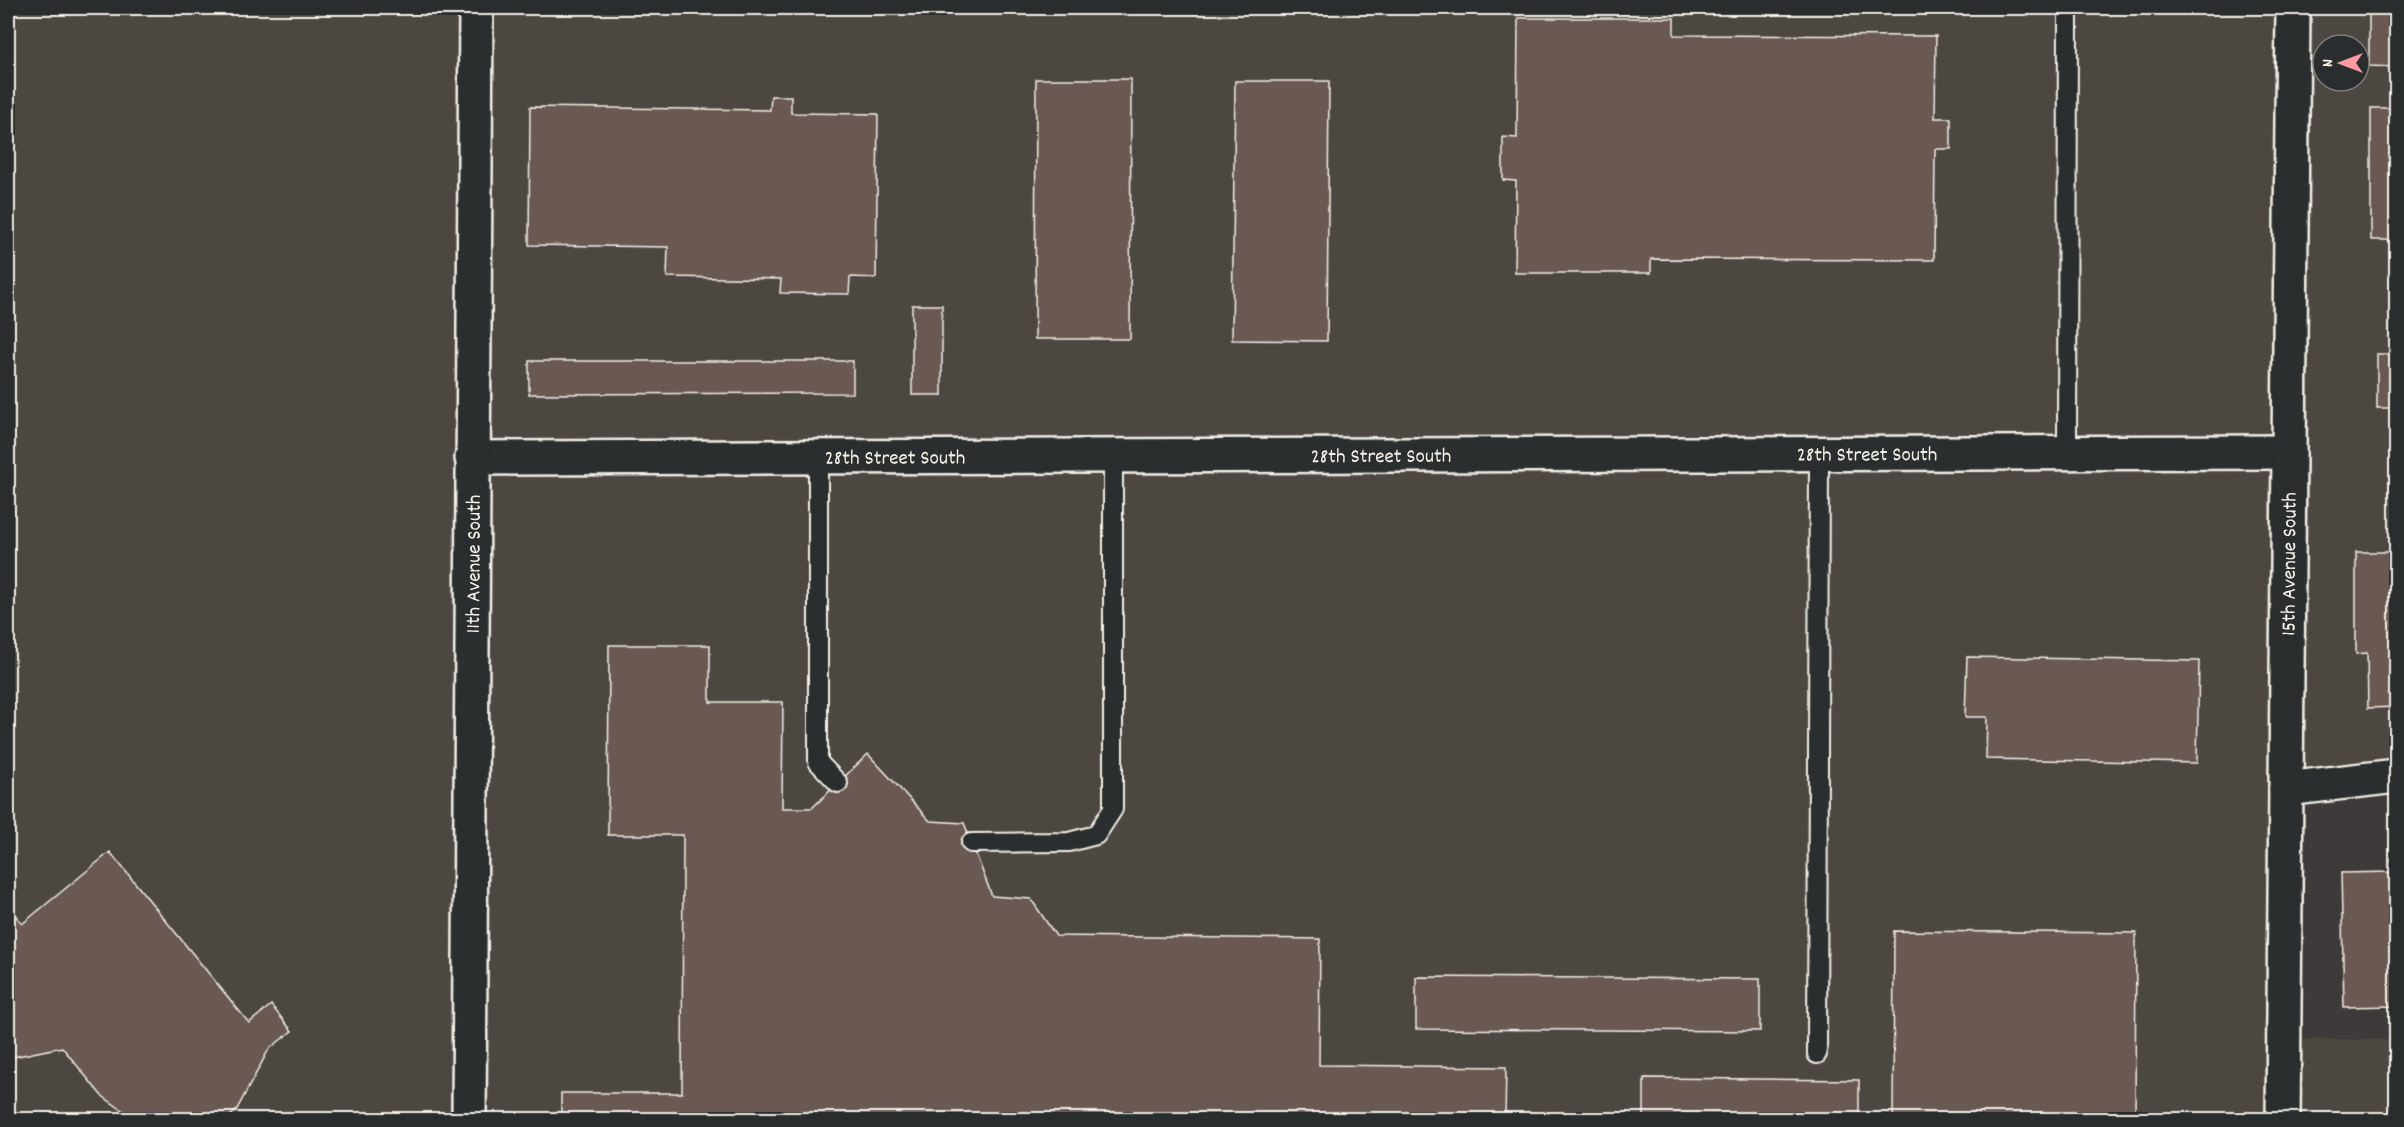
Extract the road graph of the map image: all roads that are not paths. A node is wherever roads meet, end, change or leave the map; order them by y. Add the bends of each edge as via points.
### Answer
1 (476, 8) edge
2 (2068, 8) edge
3 (2293, 8) edge
4 (2289, 452) junction
5 (2067, 453) junction
6 (1819, 454) junction
7 (1113, 456) junction
8 (818, 457) junction
9 (472, 458) junction
10 (2397, 776) edge
11 (838, 783) dead end
12 (2286, 789) junction
13 (971, 843) dead end
14 (1816, 1054) dead end
15 (469, 1119) edge
16 (2283, 1119) edge

1 - 9 street, 11th Avenue South
2 - 5 lane
3 - 4 street, 15th Avenue South
4 - 5 street, 28th Street South
4 - 12 street, 15th Avenue South
5 - 6 street, 28th Street South
6 - 7 street, 28th Street South
6 - 14 lane
7 - 8 street, 28th Street South
7 - 13 lane via 1113,809 1096,835 1070,842
8 - 9 street, 28th Street South
8 - 11 lane via 818,762
9 - 15 street, 11th Avenue South
10 - 12 street
12 - 16 street, 15th Avenue South

